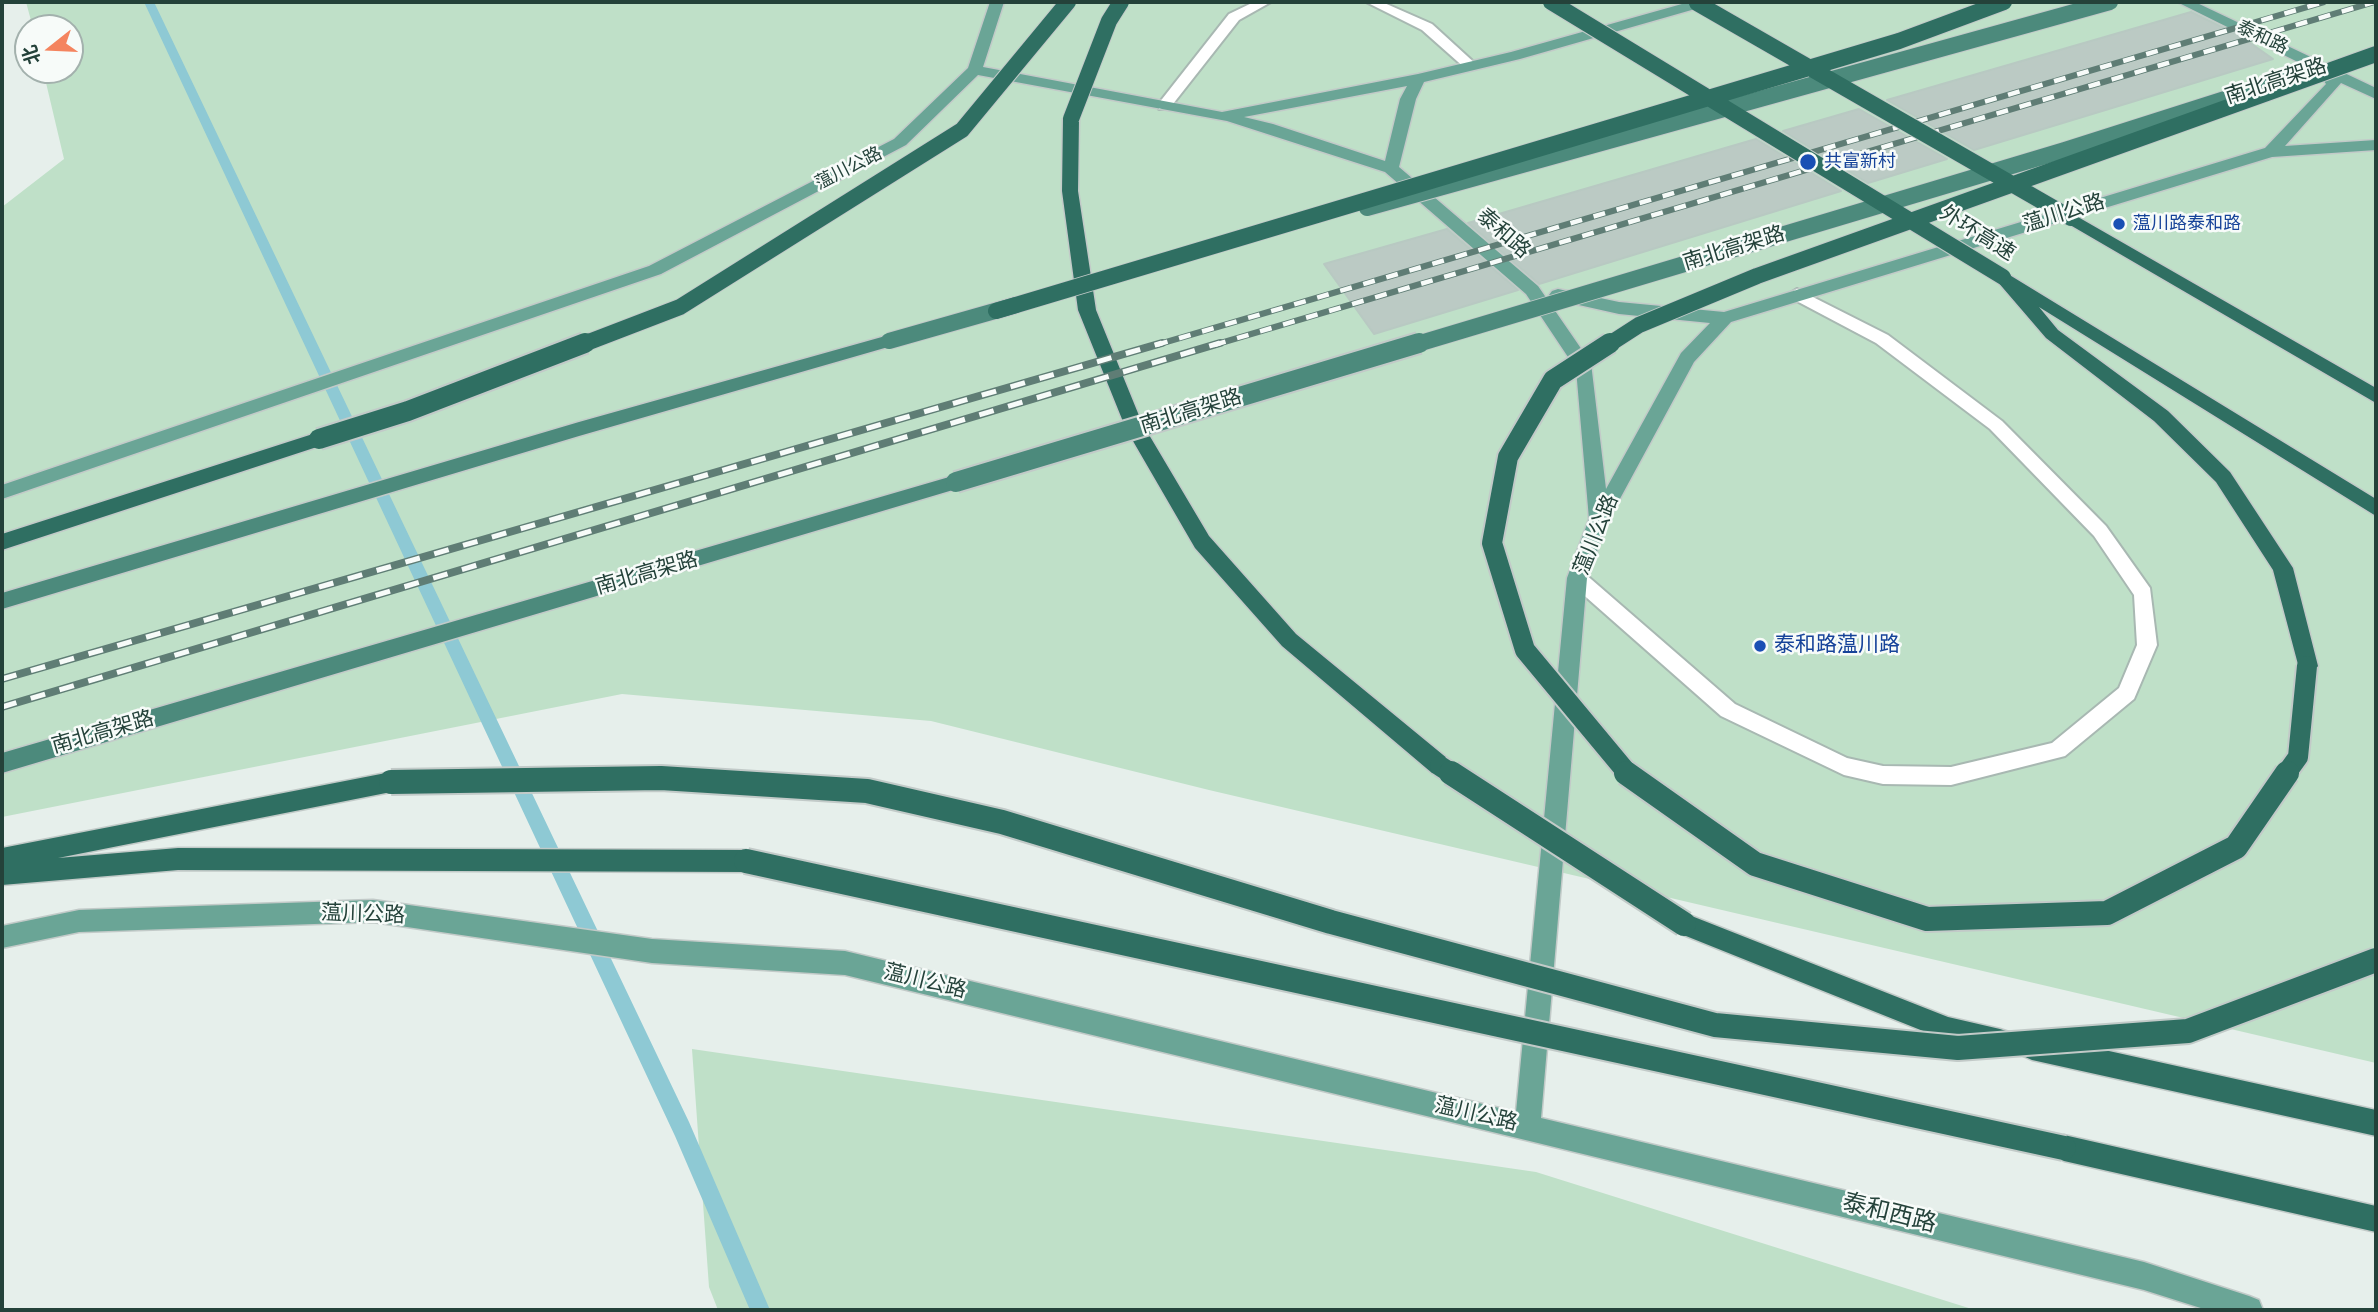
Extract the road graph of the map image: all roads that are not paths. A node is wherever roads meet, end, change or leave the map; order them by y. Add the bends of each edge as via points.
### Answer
1 (997, 2) edge
2 (1068, 2) edge
3 (1121, 2) edge
4 (1264, 2) edge
5 (1372, 2) edge
6 (1552, 2) edge
7 (1698, 2) edge
8 (2004, 2) edge
9 (2110, 2) edge
10 (2185, 2) edge
11 (2376, 52) edge
12 (2321, 65) junction
13 (1471, 66) junction
14 (975, 70) junction
15 (1418, 79) junction
16 (2376, 94) edge
17 (1164, 106) junction
18 (1222, 117) junction
19 (2376, 145) edge
20 (2272, 152) junction
21 (1391, 168) junction
22 (2003, 276) junction
23 (1532, 290) junction
24 (1797, 294) junction
25 (996, 311) junction
26 (1725, 318) junction
27 (2376, 396) edge
28 (2, 492) edge
29 (2376, 509) edge
30 (1599, 519) junction
31 (2, 542) edge
32 (1577, 578) junction
33 (2, 601) edge
34 (2, 762) edge
35 (2, 859) edge
36 (2, 874) edge
37 (2, 937) edge
38 (2376, 960) edge
39 (2376, 1123) edge
40 (1527, 1127) junction
41 (2376, 1219) edge
42 (2249, 1310) edge

1 - 14 main road
2 - 31 highway, bridge via 962,130 680,307 408,411
3 - 39 highway, bridge via 1109,21 1072,118 1070,191 1087,310 1133,424 1202,542 1289,640 1440,766 1684,924 1948,1029
4 - 17 lane via 1234,17
5 - 13 lane via 1427,27
6 - 22 highway, 外环高速, bridge
7 - 13 main road
7 - 27 highway, bridge
8 - 25 highway, bridge via 1899,41
9 - 25 highway, bridge
10 - 12 main road, 泰和路
11 - 22 highway, bridge via 1757,276 1639,325 1553,380 1508,457 1492,543 1525,650 1623,771 1755,864 1927,919 2107,913 2236,847 2298,757 2307,666 2283,568 2223,477 2161,416 2052,334
11 - 34 highway, 南北高架路, bridge via 2065,150 694,561
12 - 16 main road, 泰和路
12 - 20 main road via 2334,84
13 - 15 main road
14 - 17 main road
14 - 28 main road, 蕰川公路 via 900,142 655,270
15 - 18 main road
15 - 21 main road via 1408,99
17 - 18 main road
18 - 21 main road, 泰和路 via 1268,127
19 - 20 main road, 蕰川公路
20 - 24 main road, 蕰川公路
21 - 23 main road, 泰和路
22 - 29 highway, 外环高速
23 - 26 main road via 1619,308
23 - 30 main road, 泰和路 via 1585,368
24 - 26 main road, 蕰川公路
24 - 32 lane via 1882,339 1996,425 2100,531 2143,593 2147,645 2127,693 2058,750 1951,776 1883,775 1844,766 1728,710
25 - 33 highway, bridge via 579,429
26 - 30 main road, 蕰川公路 via 1686,358
30 - 32 main road, 蕰川公路
32 - 40 main road, 蕰川公路
35 - 38 highway, bridge via 391,782 661,778 867,791 1002,822 1331,922 1715,1026 1958,1048 2188,1031
36 - 41 highway, bridge via 178,859 746,861
37 - 40 main road, 蕰川公路 via 79,921 373,911 639,949 845,963
40 - 42 main road, 泰和西路 via 2144,1276

